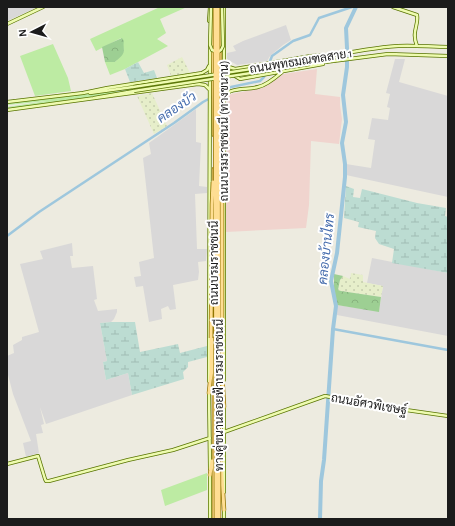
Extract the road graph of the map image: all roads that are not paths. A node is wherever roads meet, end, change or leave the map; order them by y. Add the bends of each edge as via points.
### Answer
1 (42, 7) edge
2 (217, 7) edge
3 (393, 7) edge
4 (7, 24) edge
5 (417, 46) junction
6 (448, 47) edge
7 (332, 55) junction
8 (448, 56) edge
9 (224, 60) junction
10 (332, 62) junction
11 (210, 65) junction
12 (239, 68) junction
13 (282, 72) junction
14 (196, 74) junction
15 (198, 84) junction
16 (209, 90) junction
17 (83, 93) junction
18 (212, 96) junction
19 (224, 96) junction
20 (84, 100) junction
21 (7, 102) edge
22 (7, 110) edge
23 (217, 159) junction
24 (209, 393) junction
25 (224, 407) junction
26 (448, 416) edge
27 (224, 432) junction
28 (210, 438) junction
29 (220, 444) junction
30 (214, 450) junction
31 (7, 464) edge
32 (210, 476) junction
33 (224, 510) junction
34 (210, 519) edge
35 (217, 519) edge
36 (224, 519) edge

1 - 4 main road
2 - 2 main road, bridge via 223,46 218,52 212,50 210,45
2 - 9 main road, ถนนบรมราชชนนี (ทางขนาน)
2 - 11 main road, ถนนบรมราชชนนี (ทางขนาน)
2 - 18 main road, ถนนบรมราชชนนี
2 - 23 main road, ทางคู่ขนานลอยฟ้าบรมราชชนนี, bridge
2 - 29 main road, ถนนบรมราชชนนี via 220,93
3 - 5 main road via 417,15 414,36
5 - 6 main road, ถนนพุทธมณฑลสาย 1
5 - 7 main road, ถนนพุทธมณฑลสาย 1
7 - 12 main road, bridge via 324,54
7 - 17 main road, ถนนพุทธมณฑลสาย 1, bridge
8 - 10 main road, ถนนพุทธมณฑลสาย 1 via 397,54
9 - 12 main road via 229,67
9 - 19 main road, ถนนบรมราชชนนี (ทางขนาน)
10 - 13 main road
10 - 20 main road, ถนนพุทธมณฑลสาย 1, bridge
11 - 14 main road, ถนนพุทธมณฑลสาย 1 via 205,72
11 - 16 main road, ถนนบรมราชชนนี (ทางขนาน)
12 - 13 main road via 234,72 237,78
13 - 19 main road via 259,87 232,91
14 - 15 main road via 202,74 204,77
14 - 17 main road, ถนนพุทธมณฑลสาย 1
15 - 16 main road via 205,84
15 - 20 main road, ถนนพุทธมณฑลสาย 1
16 - 18 main road, ถนนบรมราชชนนี (ทางขนาน)
17 - 21 main road, ถนนพุทธมณฑลสาย 1
18 - 24 main road, ถนนบรมราชชนนี (ทางขนาน)
18 - 30 main road, ถนนบรมราชชนนี
19 - 25 main road, ถนนบรมราชชนนี (ทางขนาน)
20 - 22 main road, ถนนพุทธมณฑลสาย 1
23 - 24 main road, bridge via 212,204
23 - 25 main road, bridge via 222,204
23 - 35 main road, ทางคู่ขนานลอยฟ้าบรมราชชนนี, bridge
24 - 28 main road, ถนนบรมราชชนนี (ทางขนาน)
25 - 27 main road, ถนนบรมราชชนนี (ทางขนาน)
26 - 27 main road, ถนนอัศวพิเชษฐ์ via 385,408 325,396
27 - 33 main road, ถนนบรมราชชนนี (ทางขนาน)
28 - 31 main road via 173,450 49,481 45,479 38,456
28 - 32 main road, ถนนบรมราชชนนี (ทางขนาน)
29 - 33 main road
29 - 35 main road, ถนนบรมราชชนนี
30 - 32 main road
30 - 35 main road, ถนนบรมราชชนนี
32 - 34 main road, ถนนบรมราชชนนี (ทางขนาน)
33 - 36 main road, ถนนบรมราชชนนี (ทางขนาน)

